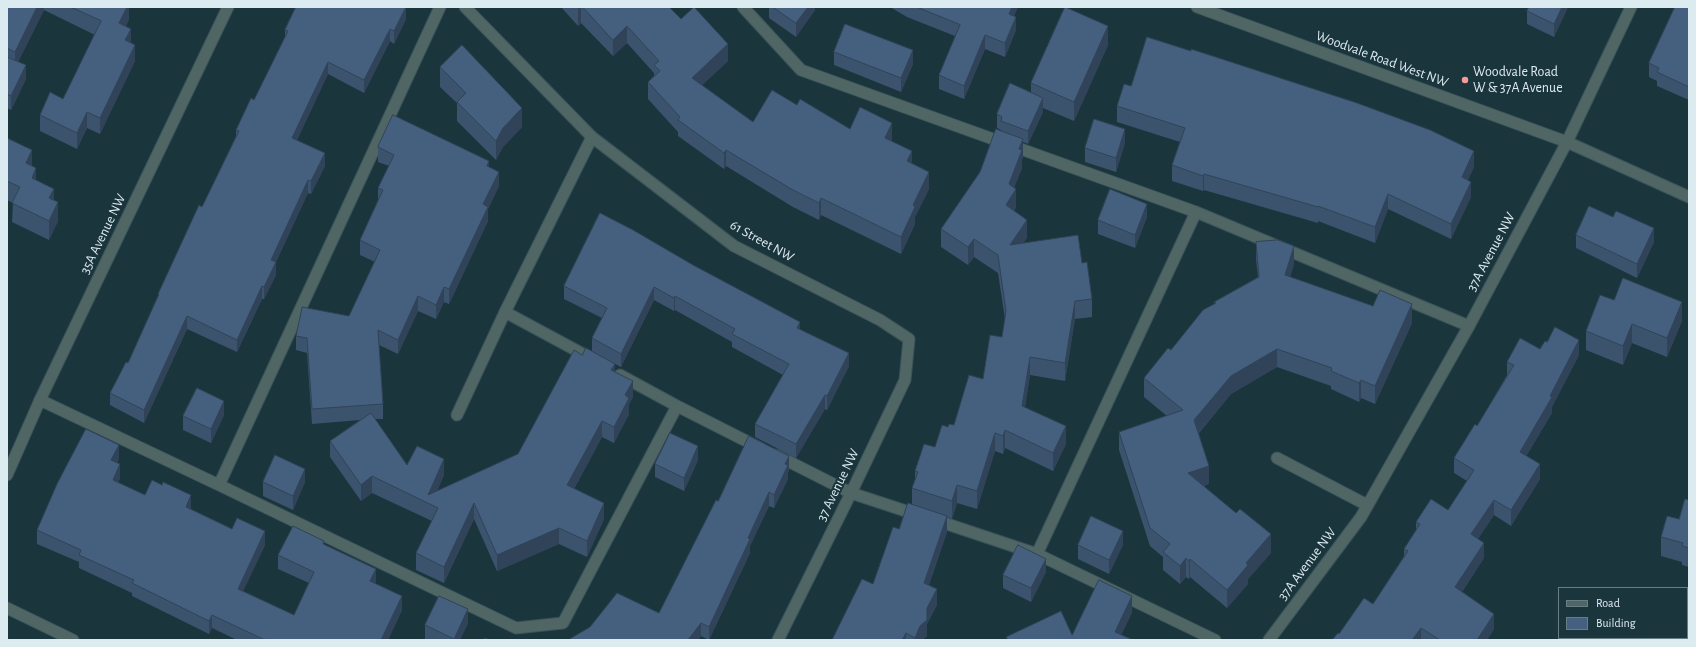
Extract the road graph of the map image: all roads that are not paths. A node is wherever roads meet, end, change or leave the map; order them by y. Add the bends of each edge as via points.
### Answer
1 (228, 7) edge
2 (440, 7) edge
3 (465, 7) edge
4 (743, 7) edge
5 (1197, 7) edge
6 (1631, 7) edge
7 (592, 137) junction
8 (1568, 142) junction
9 (1689, 197) edge
10 (1196, 212) junction
11 (505, 312) junction
12 (1469, 326) junction
13 (909, 339) joint
14 (40, 400) junction
15 (677, 406) junction
16 (457, 415) dead end
17 (1277, 458) dead end
18 (7, 475) edge
19 (219, 485) junction
20 (852, 493) junction
21 (1367, 506) junction
22 (1037, 554) junction
23 (7, 608) edge
24 (74, 640) edge
25 (778, 640) edge
26 (1215, 640) edge
27 (1269, 640) edge

1 - 14 street, 35A Avenue NW
2 - 19 street
3 - 7 street, 61 Street NW
4 - 10 street via 801,70
5 - 8 street, Woodvale Road West NW
6 - 8 street, 37A Avenue NW
7 - 11 street
7 - 13 street, 61 Street NW via 734,246 880,320
8 - 9 street, Woodvale Road West NW
8 - 12 street, 37A Avenue NW
10 - 12 street
10 - 22 street
11 - 15 street
11 - 16 street
12 - 21 street, 37A Avenue NW
13 - 20 street, 37 Avenue NW via 905,380
14 - 18 street, 35A Avenue NW
14 - 19 street
15 - 19 street via 563,623 516,628
15 - 20 street
17 - 21 street
20 - 22 street
20 - 25 street, 37 Avenue NW
21 - 27 street, 37A Avenue NW
22 - 26 street
23 - 24 street

